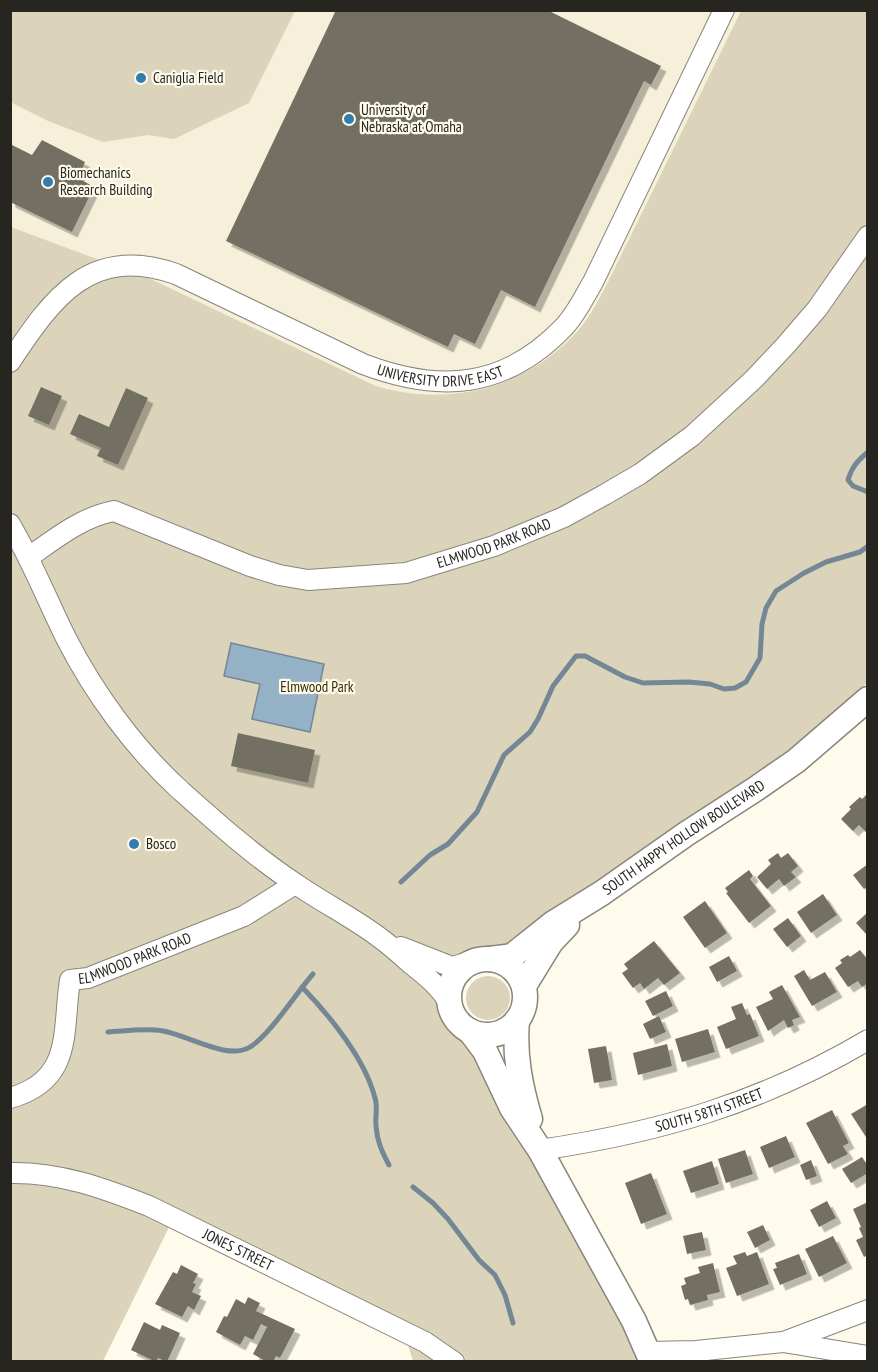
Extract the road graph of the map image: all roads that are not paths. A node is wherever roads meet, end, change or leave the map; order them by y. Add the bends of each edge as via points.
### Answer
1 (724, 10) edge
2 (867, 236) edge
3 (10, 362) edge
4 (10, 524) edge
5 (30, 557) junction
6 (867, 699) edge
7 (295, 884) junction
8 (602, 893) junction
9 (379, 937) junction
10 (482, 960) junction
11 (524, 986) junction
12 (449, 1003) junction
13 (517, 1020) junction
14 (470, 1031) junction
15 (867, 1040) edge
16 (10, 1098) edge
17 (540, 1150) junction
18 (10, 1173) edge
19 (867, 1310) edge
20 (783, 1342) junction
21 (867, 1356) edge
22 (650, 1357) edge
23 (454, 1362) edge

1 - 3 street, UNIVERSITY DRIVE EAST via 583,299 564,327 530,357 510,368 467,381 393,375 176,274 137,264 95,271 81,280 43,315
2 - 5 street, ELMWOOD PARK ROAD via 817,309 786,345 692,436 604,495 564,517 494,546 406,573 308,580 250,566 114,512 80,523
4 - 5 street
5 - 7 street via 67,640 105,706 178,788
6 - 8 street, SOUTH HAPPY HOLLOW BOULEVARD via 796,760
7 - 9 street
7 - 16 street, ELMWOOD PARK ROAD via 244,916 212,930 88,978 70,980 60,1059 46,1078
8 - 10 street, SOUTH HAPPY HOLLOW BOULEVARD via 552,924 512,956
8 - 11 street via 552,942
9 - 10 street via 452,967
9 - 12 street via 431,980
10 - 11 street via 501,961 512,967
10 - 12 street via 462,968 454,977
11 - 13 street via 526,998
12 - 14 street via 460,1024
13 - 14 street via 496,1034
13 - 17 street via 517,1068
14 - 17 street
15 - 17 street, SOUTH 58TH STREET via 763,1093 707,1114 602,1141
17 - 22 street
18 - 23 street, JONES STREET via 66,1178 149,1206 425,1342
19 - 20 street
20 - 21 street
20 - 22 street

